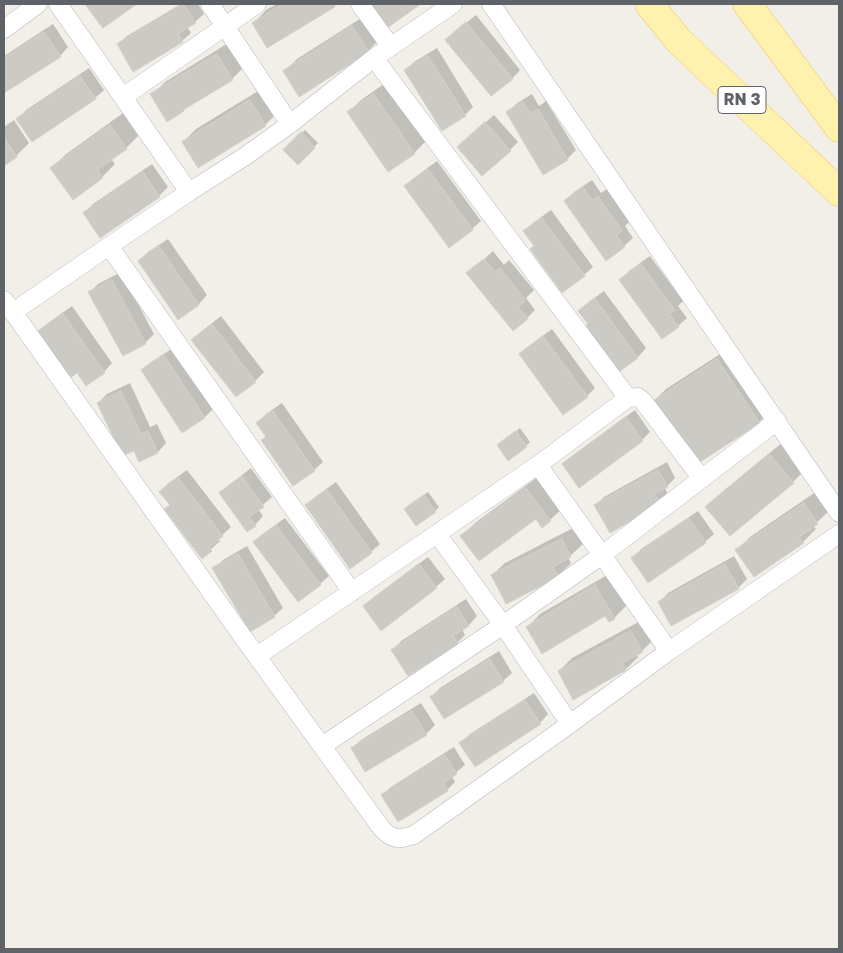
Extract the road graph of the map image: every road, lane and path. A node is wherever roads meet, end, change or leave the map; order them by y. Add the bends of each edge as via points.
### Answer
1 (38, 4) edge
2 (58, 4) edge
3 (210, 4) edge
4 (257, 4) edge
5 (360, 4) edge
6 (453, 4) edge
7 (492, 4) edge
8 (649, 4) edge
9 (747, 4) edge
10 (225, 26) junction
11 (4, 29) edge
12 (391, 46) junction
13 (374, 58) junction
14 (123, 97) junction
15 (290, 124) junction
16 (839, 128) edge
17 (189, 192) junction
18 (839, 192) edge
19 (109, 246) junction
20 (9, 306) edge
21 (628, 398) junction
22 (777, 421) junction
23 (538, 465) junction
24 (702, 479) junction
25 (839, 513) edge
26 (437, 534) junction
27 (839, 534) edge
28 (602, 555) junction
29 (352, 592) junction
30 (503, 625) junction
31 (669, 652) junction
32 (257, 656) junction
33 (570, 724) junction
34 (322, 746) junction

1 - 11 street
2 - 14 street
3 - 10 street
4 - 10 street
5 - 12 street
6 - 12 street
7 - 22 street
8 - 18 main road, RN 3 via 679,40
9 - 16 main road
10 - 14 street
10 - 15 street
12 - 13 street
13 - 15 street
13 - 21 street
14 - 17 street
15 - 17 street
17 - 19 street
19 - 20 street
19 - 29 street
20 - 32 street
21 - 23 street
21 - 24 street via 638,397 643,401
22 - 24 street
22 - 25 street
23 - 26 street
23 - 28 street
24 - 28 street
26 - 29 street
26 - 30 street
27 - 31 street
28 - 30 street
28 - 31 street
29 - 32 street
30 - 33 street
30 - 34 street
31 - 33 street
32 - 34 street
33 - 34 street via 414,835 402,839 382,829

